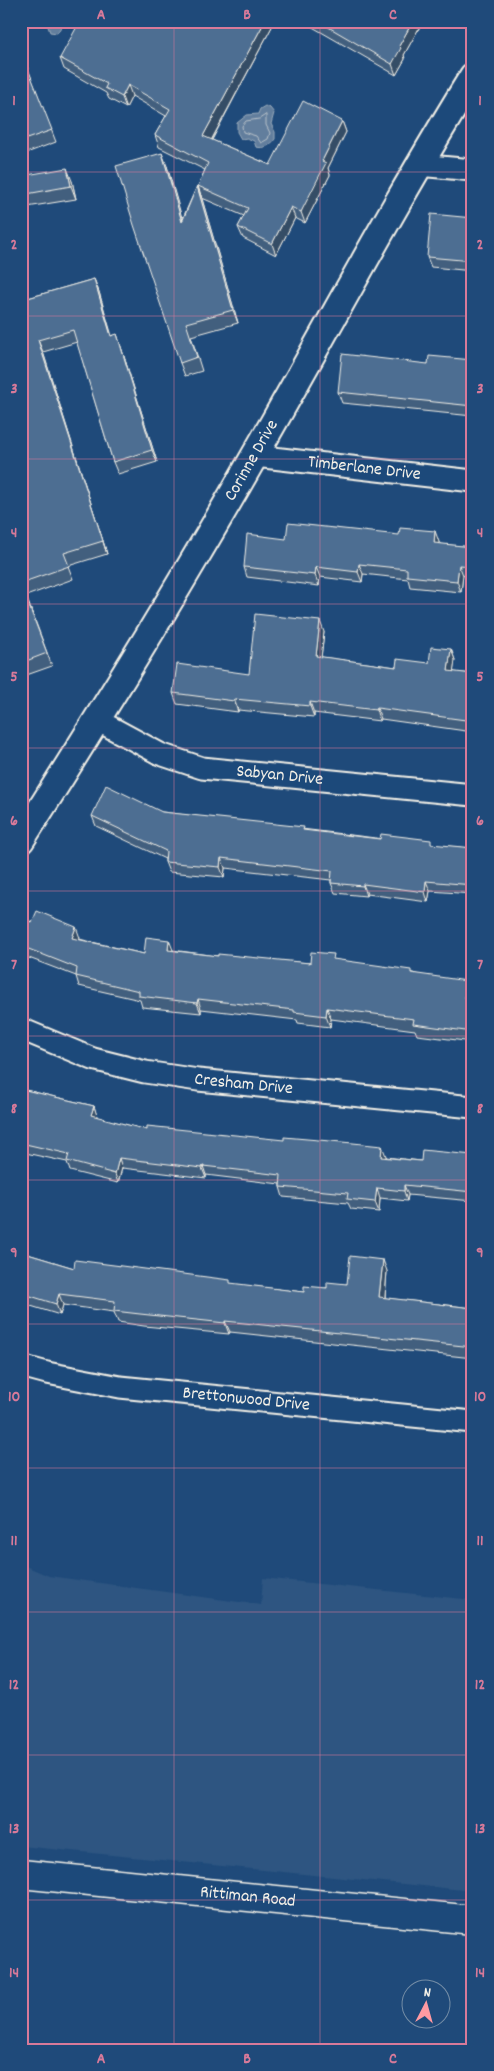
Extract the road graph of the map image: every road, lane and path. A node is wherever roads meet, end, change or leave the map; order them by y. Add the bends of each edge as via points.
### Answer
1 (473, 76) edge
2 (418, 164) junction
3 (473, 170) edge
4 (255, 456) junction
5 (473, 481) edge
6 (98, 720) junction
7 (473, 795) edge
8 (21, 840) edge
9 (21, 1030) edge
10 (473, 1107) edge
11 (21, 1366) edge
12 (473, 1422) edge
13 (21, 1874) edge
14 (473, 1920) edge

1 - 2 street, Corinne Drive
2 - 3 street
2 - 4 street, Corinne Drive
4 - 5 street, Timberlane Drive
4 - 6 street, Corinne Drive
6 - 7 street, Sabyan Drive via 160,754 202,768
6 - 8 street, Corinne Drive
9 - 10 street, Cresham Drive via 94,1059 145,1072
11 - 12 street, Brettonwood Drive via 120,1387
13 - 14 main road, Rittiman Road

